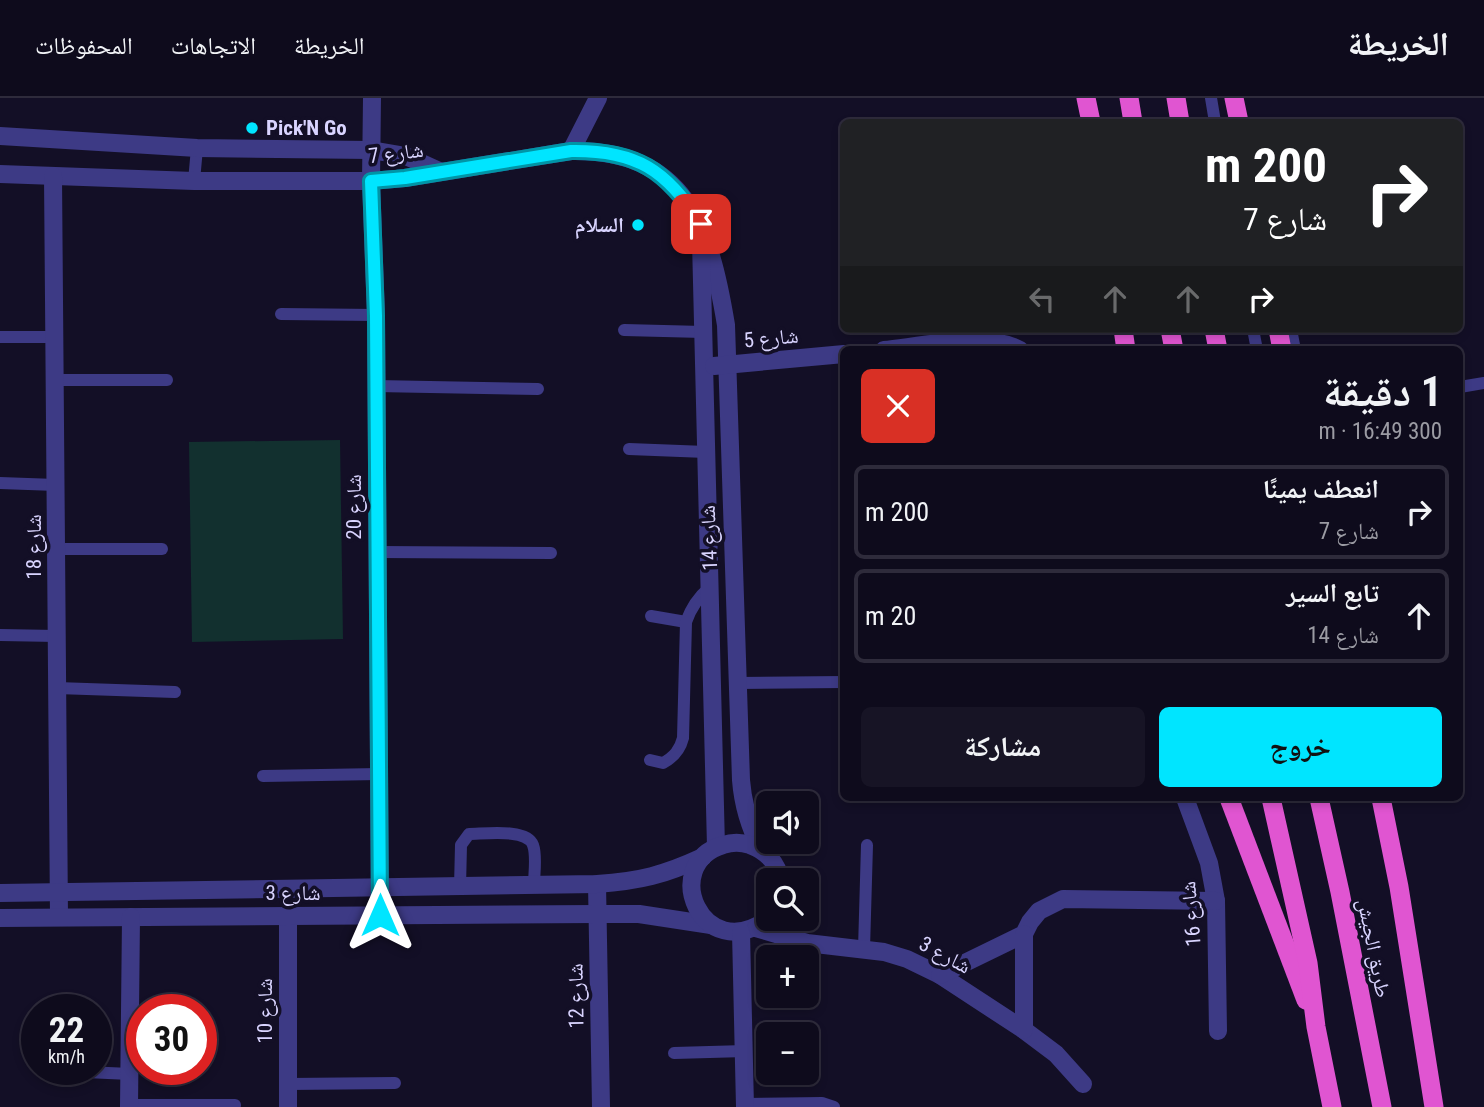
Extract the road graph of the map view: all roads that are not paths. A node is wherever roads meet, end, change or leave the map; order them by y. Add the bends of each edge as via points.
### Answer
1 (372, 98) edge
2 (598, 98) edge
3 (1086, 98) edge
4 (1129, 98) edge
5 (1176, 98) edge
6 (1211, 98) edge
7 (1234, 98) edge
8 (1090, 119) edge
9 (1132, 119) edge
10 (1180, 119) edge
11 (1214, 119) edge
12 (1238, 119) edge
13 (0, 135) edge
14 (197, 148) junction
15 (371, 150) junction
16 (571, 151) junction
17 (439, 171) junction
18 (0, 174) edge
19 (53, 176) junction
20 (194, 181) junction
21 (371, 181) junction
22 (701, 224) junction
23 (281, 314) dead end
24 (376, 316) junction
25 (624, 330) dead end
26 (703, 332) junction
27 (0, 337) edge
28 (55, 337) junction
29 (927, 346) edge
30 (1014, 346) edge
31 (840, 354) edge
32 (726, 365) junction
33 (704, 367) junction
34 (55, 380) junction
35 (167, 380) dead end
36 (1484, 383) edge
37 (376, 386) junction
38 (1463, 386) edge
39 (538, 389) dead end
40 (629, 449) dead end
41 (706, 452) junction
42 (0, 484) edge
43 (56, 485) junction
44 (162, 548) dead end
45 (56, 549) junction
46 (377, 552) junction
47 (551, 553) dead end
48 (709, 588) junction
49 (651, 616) dead end
50 (686, 622) junction
51 (0, 635) edge
52 (57, 636) junction
53 (840, 682) edge
54 (737, 683) junction
55 (57, 688) junction
56 (175, 692) dead end
57 (650, 760) dead end
58 (379, 774) junction
59 (263, 776) dead end
60 (1186, 801) edge
61 (1230, 801) edge
62 (1271, 801) edge
63 (1320, 801) edge
64 (1382, 801) edge
65 (756, 839) edge
66 (867, 845) dead end
67 (756, 848) edge
68 (709, 852) junction
69 (597, 884) junction
70 (534, 885) junction
71 (460, 887) junction
72 (379, 888) junction
73 (0, 893) edge
74 (59, 893) junction
75 (1216, 901) junction
76 (598, 914) junction
77 (380, 915) junction
78 (288, 916) junction
79 (60, 917) junction
80 (131, 917) junction
81 (0, 918) edge
82 (711, 925) junction
83 (755, 926) edge
84 (1024, 934) junction
85 (864, 950) junction
86 (940, 975) junction
87 (131, 994) edge
88 (1317, 1027) junction
89 (1024, 1030) junction
90 (1218, 1031) dead end
91 (745, 1051) junction
92 (674, 1053) dead end
93 (395, 1083) dead end
94 (288, 1084) junction
95 (1083, 1084) dead end
96 (130, 1085) edge
97 (235, 1105) edge
98 (129, 1106) edge
99 (745, 1106) edge
100 (288, 1107) edge
101 (601, 1107) edge
102 (834, 1107) edge
103 (1332, 1107) edge
104 (1382, 1107) edge
105 (1434, 1107) edge

1 - 15 street, شارع 20
2 - 16 street
3 - 8 highway
4 - 9 highway
5 - 10 highway
6 - 11 lane
7 - 12 highway
13 - 14 street, شارع 7
14 - 15 street, شارع 7
14 - 20 lane
15 - 17 street, شارع 7 via 406,156
15 - 21 street, شارع 20
16 - 17 street, شارع 14
16 - 22 street, شارع 14 via 615,154 662,175
17 - 21 street, شارع 7
18 - 19 street, شارع 7
19 - 20 street, شارع 7
19 - 28 street, شارع 18
20 - 21 street, شارع 7
21 - 24 street, شارع 20
22 - 26 street, شارع 14
22 - 32 street, شارع 14 via 718,274 726,325
23 - 24 lane
24 - 37 street, شارع 20
25 - 26 lane
26 - 33 street, شارع 14
27 - 28 lane
28 - 34 street, شارع 18
29 - 30 street via 991,340
31 - 32 street, شارع 5
32 - 33 street, شارع 5
32 - 54 street, شارع 14
33 - 41 street, شارع 14
34 - 35 lane
34 - 43 street, شارع 18
36 - 38 lane
37 - 39 lane
37 - 46 street, شارع 20
40 - 41 lane
41 - 48 street, شارع 14
42 - 43 lane
43 - 45 street, شارع 18
44 - 45 lane
45 - 52 street, شارع 18
46 - 47 lane
46 - 58 street, شارع 20
48 - 50 lane
48 - 68 street, شارع 14
49 - 50 lane
50 - 57 lane via 683,738 670,759
51 - 52 lane
52 - 55 street, شارع 18
53 - 54 lane
54 - 65 street, شارع 14 via 743,804
55 - 56 lane
55 - 74 street, شارع 18
58 - 59 lane
58 - 72 street, شارع 20
60 - 75 street, شارع 16 via 1209,863
61 - 88 highway
62 - 88 highway via 1308,963
63 - 104 highway, طريق الجيش
64 - 105 highway
66 - 85 lane
67 - 68 street via 738,843
68 - 69 street, شارع 3 via 672,872 639,881
68 - 82 street via 695,870 691,885 693,901
69 - 70 street, شارع 3
69 - 76 street, شارع 12
70 - 71 street, شارع 3
70 - 71 lane via 534,846 528,837 469,834 461,845
71 - 72 street, شارع 3
72 - 74 street, شارع 3
72 - 77 street, شارع 20
73 - 74 street, شارع 3
74 - 79 street, شارع 18
75 - 84 street via 1063,899 1039,911
75 - 90 street, شارع 16
76 - 77 street, شارع 3
76 - 82 street, شارع 3
76 - 101 street, شارع 12
77 - 78 street, شارع 3
78 - 80 street, شارع 3
78 - 94 street, شارع 10
79 - 80 street, شارع 3
79 - 81 street, شارع 3
80 - 87 street
82 - 83 street, شارع 3 via 726,931
83 - 85 street, شارع 3 via 807,943
83 - 91 street
84 - 86 street
84 - 89 street
85 - 86 street, شارع 3 via 907,959
86 - 89 street, شارع 3
88 - 103 highway
89 - 95 street, شارع 3 via 1056,1054
91 - 92 lane
91 - 99 street
93 - 94 lane
94 - 100 street, شارع 10
96 - 98 street
97 - 98 lane
99 - 102 lane via 822,1103

